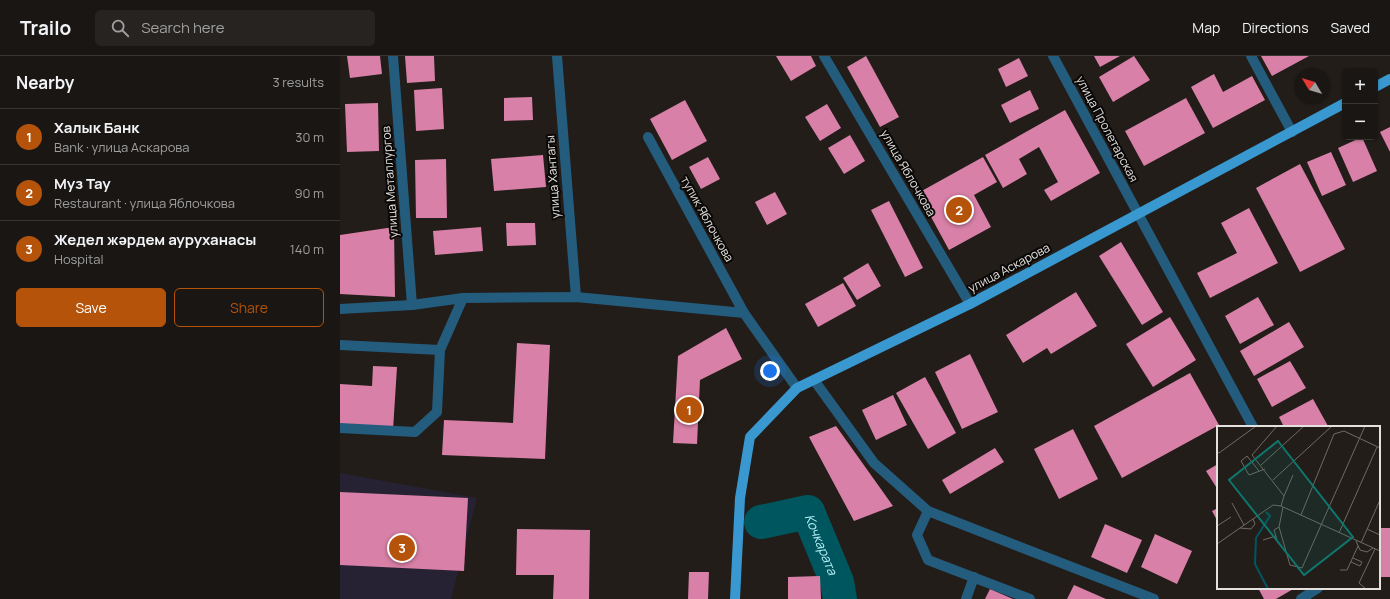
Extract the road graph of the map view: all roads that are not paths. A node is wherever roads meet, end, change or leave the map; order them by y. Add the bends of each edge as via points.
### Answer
1 (393, 56) edge
2 (557, 56) edge
3 (824, 56) edge
4 (1054, 56) edge
5 (1251, 56) edge
6 (1390, 79) edge
7 (1378, 85) edge
8 (1343, 104) edge
9 (1292, 132) junction
10 (648, 137) dead end
11 (1138, 215) junction
12 (576, 297) junction
13 (463, 298) junction
14 (970, 304) junction
15 (412, 305) junction
16 (340, 309) edge
17 (744, 313) junction
18 (340, 346) edge
19 (440, 350) junction
20 (814, 380) junction
21 (797, 388) junction
22 (1252, 426) edge
23 (340, 428) edge
24 (928, 511) junction
25 (974, 578) junction
26 (1316, 589) edge
27 (735, 599) edge
28 (966, 599) edge
29 (1030, 599) edge
30 (1154, 599) edge
31 (1301, 599) edge

1 - 15 street, улица Металлургов
2 - 12 street, улица Хантагы
3 - 14 street, улица Яблочкова
4 - 11 street, улица Пролетарская
5 - 9 street
6 - 7 main road
8 - 9 main road, улица Аскарова
9 - 11 main road, улица Аскарова
10 - 17 street, тупик Яблочкова
11 - 14 main road, улица Аскарова
11 - 22 street, улица Пролетарская
12 - 13 street
12 - 17 street
13 - 15 street
13 - 19 street
14 - 20 main road, улица Аскарова
15 - 16 street
17 - 21 street, тупик Яблочкова
18 - 19 street
19 - 23 street via 436,412 415,432
20 - 21 main road, улица Аскарова
20 - 24 street via 874,463
21 - 27 main road, улица Аскарова via 750,437 740,498
24 - 25 street via 917,535 928,560
24 - 30 street
25 - 28 street
25 - 29 street
26 - 31 street

